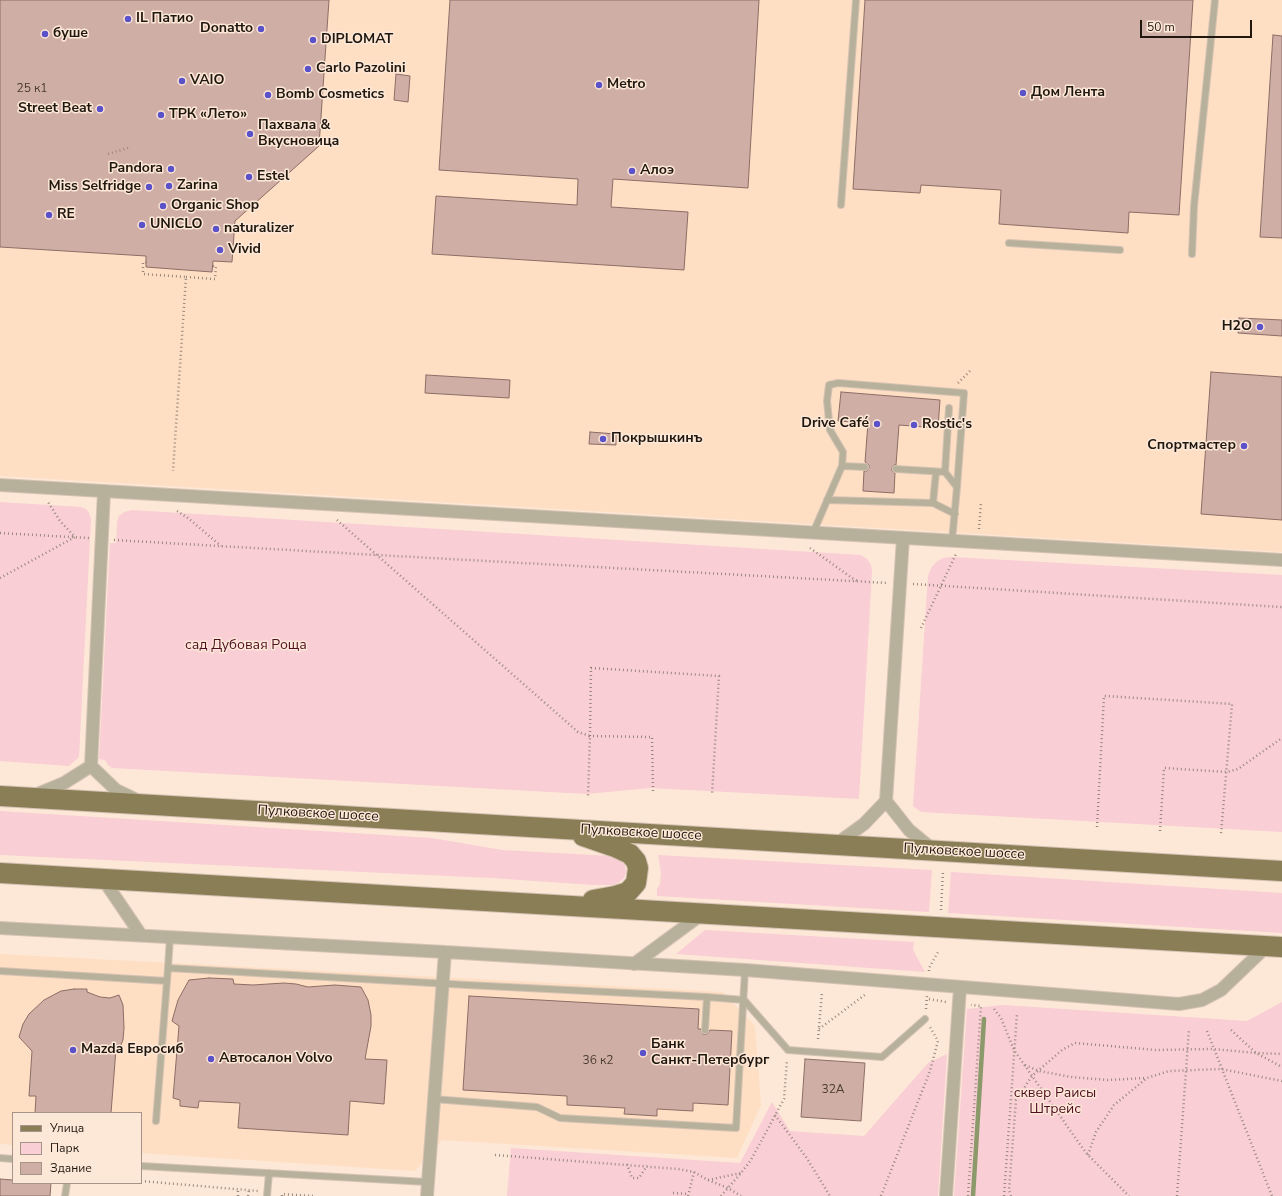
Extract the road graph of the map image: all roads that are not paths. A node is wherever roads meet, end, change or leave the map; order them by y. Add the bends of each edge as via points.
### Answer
1 (856, 0) edge
2 (1214, 0) edge
3 (841, 205) dead end
4 (1009, 243) dead end
5 (1120, 250) dead end
6 (1192, 254) dead end
7 (949, 408) dead end
8 (842, 466) junction
9 (865, 467) dead end
10 (896, 469) dead end
11 (936, 472) junction
12 (945, 472) junction
13 (0, 485) edge
14 (957, 487) junction
15 (104, 491) junction
16 (827, 500) junction
17 (933, 503) junction
18 (955, 514) junction
19 (813, 533) junction
20 (904, 538) junction
21 (952, 541) junction
22 (1282, 560) edge
23 (91, 766) junction
24 (0, 796) edge
25 (29, 797) junction
26 (886, 801) junction
27 (145, 804) junction
28 (563, 828) junction
29 (835, 845) junction
30 (933, 850) junction
31 (1282, 871) edge
32 (0, 873) edge
33 (103, 879) junction
34 (570, 906) junction
35 (702, 914) junction
36 (0, 928) edge
37 (141, 936) junction
38 (170, 937) junction
39 (1275, 946) edge
40 (445, 952) junction
41 (634, 964) junction
42 (168, 968) junction
43 (745, 970) junction
44 (0, 971) edge
45 (167, 981) junction
46 (442, 984) junction
47 (960, 987) junction
48 (707, 997) junction
49 (744, 1000) junction
50 (925, 1019) road end
51 (705, 1030) dead end
52 (433, 1100) junction
53 (156, 1121) dead end
54 (0, 1158) edge
55 (12, 1159) edge
56 (142, 1166) edge
57 (269, 1173) junction
58 (427, 1182) junction
59 (67, 1184) edge
60 (268, 1194) edge
61 (66, 1196) edge
62 (427, 1196) edge
63 (946, 1196) edge

1 - 3 lane
2 - 6 lane via 1194,206
4 - 5 lane
7 - 12 lane
8 - 9 lane
8 - 14 lane via 844,452 830,430 827,401 829,386 838,383 964,393
8 - 16 lane
10 - 11 lane
11 - 12 lane
11 - 17 lane
12 - 14 lane
13 - 15 street
14 - 18 lane
15 - 19 street
15 - 23 street
16 - 17 lane
16 - 19 lane
17 - 18 lane
18 - 21 lane
19 - 20 street
20 - 21 street
20 - 26 street
21 - 22 street
23 - 25 street via 64,783
23 - 27 street via 116,790
24 - 25 main road, Пулковское шоссе
25 - 27 main road, Пулковское шоссе
26 - 29 street via 864,824
26 - 30 street via 909,830
27 - 28 main road, Пулковское шоссе
28 - 29 main road, Пулковское шоссе
28 - 34 main road via 630,854 638,868 636,883 628,892
29 - 30 main road, Пулковское шоссе
30 - 31 main road, Пулковское шоссе
32 - 33 main road
33 - 34 main road
33 - 37 street
34 - 35 main road
35 - 39 main road
35 - 41 street
36 - 37 street
37 - 38 street
38 - 40 street
38 - 42 lane
39 - 47 street via 1221,990 1202,1000 1179,1004
40 - 41 street
40 - 46 street
41 - 43 street
42 - 45 lane
42 - 46 lane
43 - 47 street
43 - 49 lane
44 - 45 lane
45 - 53 lane
46 - 48 lane
46 - 52 street
47 - 63 street
48 - 49 lane
48 - 51 lane
49 - 50 lane via 788,1050 882,1057
49 - 52 lane via 736,1128 560,1118 536,1107
52 - 58 street
54 - 55 lane
56 - 57 lane
57 - 58 lane
57 - 60 lane
58 - 62 street
59 - 61 lane

